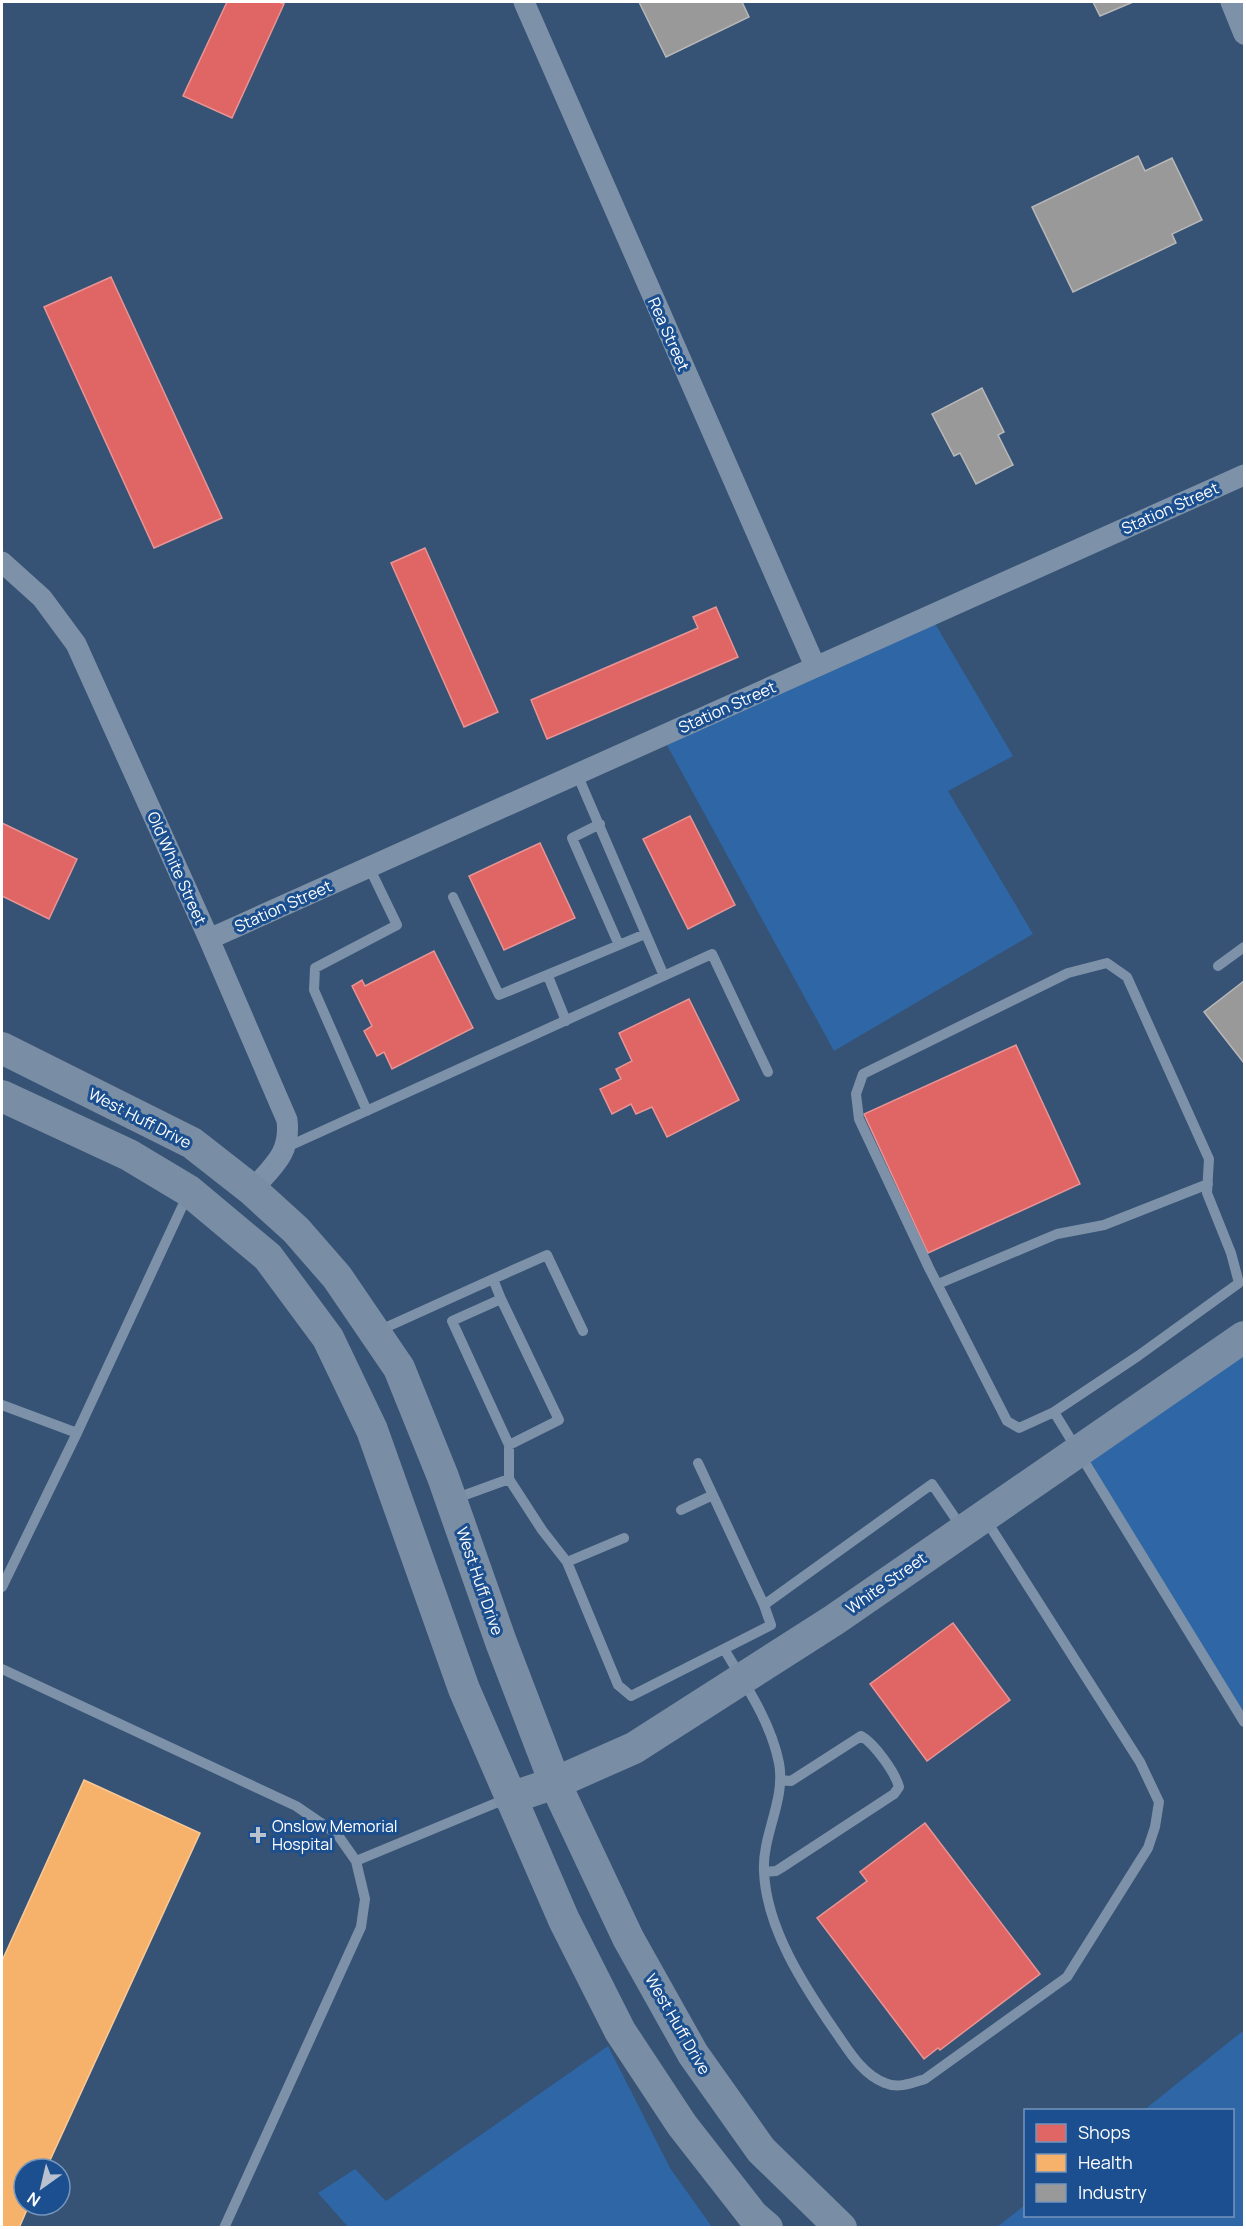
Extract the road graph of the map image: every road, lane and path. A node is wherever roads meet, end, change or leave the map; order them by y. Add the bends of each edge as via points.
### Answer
1 (524, 2) edge
2 (1231, 2) edge
3 (1245, 34) edge
4 (1245, 475) edge
5 (2, 562) edge
6 (815, 666) junction
7 (577, 774) junction
8 (600, 824) junction
9 (369, 867) junction
10 (453, 897) dead end
11 (645, 934) junction
12 (209, 939) junction
13 (619, 945) junction
14 (1245, 947) edge
15 (1218, 966) dead end
16 (548, 976) junction
17 (664, 976) junction
18 (566, 1021) junction
19 (2, 1048) edge
20 (768, 1072) dead end
21 (2, 1096) edge
22 (367, 1111) junction
23 (287, 1147) junction
24 (1208, 1184) junction
25 (252, 1190) junction
26 (189, 1191) junction
27 (493, 1279) junction
28 (938, 1284) junction
29 (1242, 1288) edge
30 (501, 1299) junction
31 (583, 1331) dead end
32 (375, 1332) junction
33 (1245, 1337) edge
34 (2, 1405) edge
35 (1054, 1412) junction
36 (77, 1433) junction
37 (509, 1445) junction
38 (1078, 1451) junction
39 (699, 1463) dead end
40 (509, 1479) junction
41 (713, 1495) junction
42 (451, 1500) junction
43 (681, 1510) dead end
44 (973, 1523) junction
45 (624, 1538) dead end
46 (567, 1562) junction
47 (2, 1587) edge
48 (764, 1605) junction
49 (724, 1649) junction
50 (2, 1669) edge
51 (742, 1679) junction
52 (1245, 1722) edge
53 (780, 1780) junction
54 (555, 1783) junction
55 (510, 1798) junction
56 (356, 1861) junction
57 (764, 1872) junction
58 (224, 2228) edge
59 (766, 2228) edge
60 (841, 2228) edge

1 - 6 street, Rea Street
2 - 3 street
4 - 6 street, Station Street
5 - 12 street, Old White Street via 42,598 76,644
6 - 7 street, Station Street
7 - 8 lane
7 - 9 street, Station Street
8 - 11 lane
8 - 13 lane via 572,838
9 - 12 street, Station Street
9 - 22 lane via 397,925 315,968 314,990
10 - 16 lane via 499,995
11 - 13 lane
11 - 17 lane
12 - 23 street, Old White Street via 287,1120
13 - 16 lane
14 - 15 lane
16 - 18 lane
17 - 18 lane
17 - 20 lane via 712,954
18 - 22 lane
19 - 25 street, West Huff Drive via 192,1143
21 - 26 street via 129,1155
22 - 23 lane
23 - 25 street
24 - 28 lane via 1104,1225 1057,1234
24 - 28 lane via 1209,1159 1127,977 1107,963 1068,973 863,1074 856,1094 859,1119
24 - 29 lane via 1207,1193
25 - 32 street, West Huff Drive via 296,1230 337,1277
26 - 36 lane
26 - 55 street via 268,1257 328,1338 372,1430 464,1689
27 - 30 lane
27 - 31 lane via 547,1255
27 - 32 lane
28 - 35 lane via 1007,1421 1019,1428
29 - 35 lane
30 - 37 lane via 559,1420
30 - 37 lane via 452,1321
32 - 42 street, West Huff Drive via 399,1368
33 - 38 street, White Street
34 - 36 lane
35 - 38 lane
36 - 47 lane
37 - 40 lane
38 - 44 street, White Street
38 - 52 lane
39 - 41 lane
40 - 42 lane
40 - 46 lane
41 - 43 lane
41 - 48 lane
42 - 54 street, West Huff Drive
44 - 48 lane via 932,1484
44 - 51 street, White Street
44 - 57 lane via 1140,1762 1152,1785 1159,1802 1155,1827 1136,1869 1067,1977 925,2079 897,2086 869,2074 811,1997 781,1937 766,1892
45 - 46 lane
46 - 49 lane via 618,1684 632,1696
48 - 49 lane via 771,1625
49 - 51 lane
50 - 56 lane via 296,1806 337,1834
51 - 53 lane via 775,1747
51 - 54 street, White Street via 634,1748
53 - 57 lane
53 - 57 lane via 791,1781 861,1736 869,1740 899,1787 781,1868
54 - 55 street, White Street
54 - 60 street, West Huff Drive via 628,1938 693,2054 760,2150
55 - 56 lane
55 - 59 street via 564,1920 620,2031 682,2125
56 - 58 lane via 365,1899 361,1927

